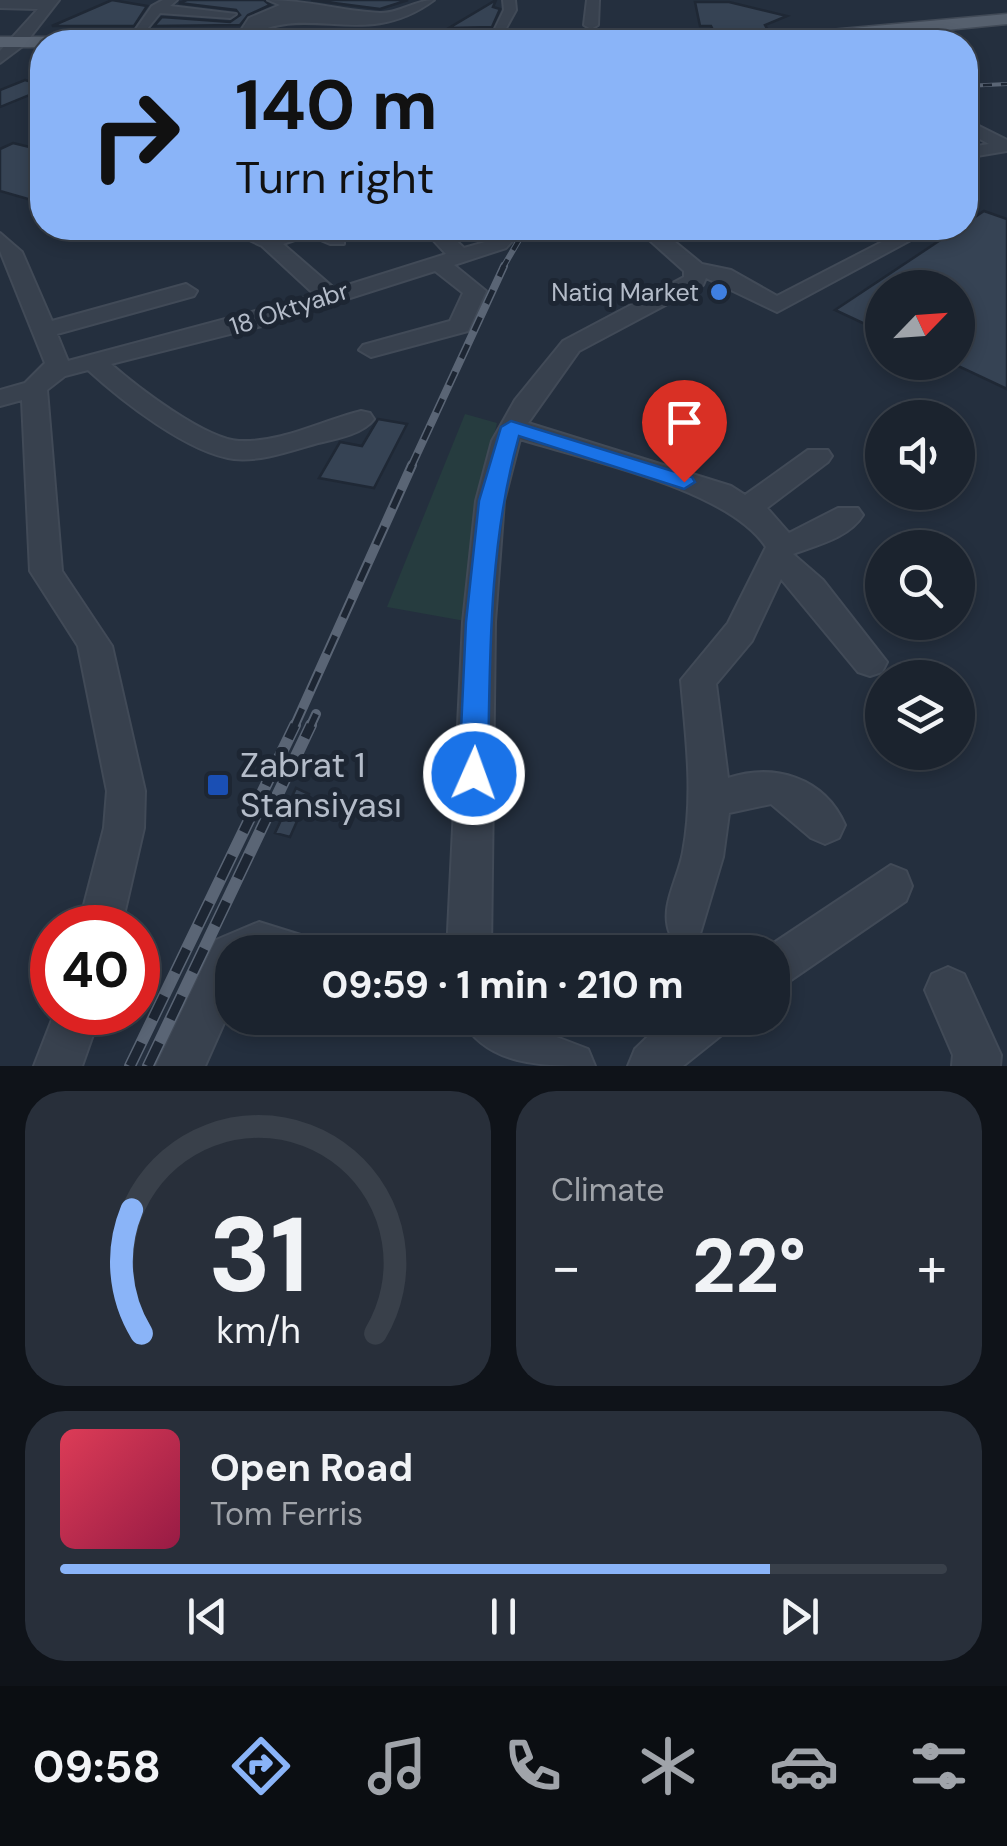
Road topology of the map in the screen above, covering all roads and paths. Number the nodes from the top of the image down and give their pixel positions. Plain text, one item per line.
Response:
1 (274, 0) edge
2 (368, 0) edge
3 (428, 0) edge
4 (509, 0) edge
5 (593, 0) edge
6 (299, 2) edge
7 (49, 3) edge
8 (0, 4) edge
9 (158, 4) edge
10 (346, 12) junction
11 (230, 14) dead end
12 (1007, 17) edge
13 (591, 26) dead end
14 (138, 30) edge
15 (247, 30) edge
16 (498, 30) edge
17 (842, 30) edge
18 (920, 30) edge
19 (10, 39) edge
20 (0, 60) edge
21 (978, 131) edge
22 (1007, 146) edge
23 (978, 151) edge
24 (0, 238) edge
25 (263, 240) edge
26 (274, 240) edge
27 (439, 240) edge
28 (505, 240) edge
29 (660, 240) edge
30 (900, 240) edge
31 (268, 242) junction
32 (449, 259) junction
33 (695, 269) junction
34 (186, 291) dead end
35 (330, 296) junction
36 (43, 331) junction
37 (371, 350) dead end
38 (96, 364) junction
39 (45, 379) junction
40 (0, 398) edge
41 (360, 419) dead end
42 (511, 427) junction
43 (818, 456) dead end
44 (747, 508) junction
45 (848, 516) dead end
46 (780, 552) junction
47 (868, 660) edge
48 (711, 801) junction
49 (825, 825) dead end
50 (892, 886) dead end
51 (106, 905) edge
52 (685, 919) dead end
53 (470, 935) edge
54 (790, 958) edge
55 (948, 990) dead end
56 (215, 993) edge
57 (69, 1035) edge
58 (682, 1035) edge
59 (506, 1043) edge
60 (58, 1066) edge
61 (180, 1066) edge
62 (571, 1066) edge
63 (652, 1066) edge
64 (976, 1066) edge

1 - 6 street
2 - 10 street
3 - 10 street
4 - 16 street
5 - 13 street
6 - 10 street
6 - 15 street
7 - 8 street
7 - 19 street
9 - 11 street
9 - 14 street
12 - 17 main road
12 - 18 main road
19 - 20 street
21 - 22 street
22 - 23 street
24 - 36 street
25 - 31 street
26 - 31 street
27 - 32 street
28 - 32 street, 18 Oktyabr
29 - 33 street
30 - 33 street
31 - 35 street
32 - 35 street, 18 Oktyabr
32 - 37 street
33 - 42 street
34 - 36 street
35 - 38 street, 18 Oktyabr
36 - 39 street
38 - 39 street, 18 Oktyabr
38 - 41 street
39 - 40 street, 18 Oktyabr
39 - 51 street
42 - 44 street
42 - 53 street
43 - 44 street
44 - 46 street
45 - 46 street
46 - 47 street
46 - 48 street
48 - 49 street
48 - 52 street
50 - 54 street
55 - 64 street
56 - 61 street
57 - 60 street
58 - 63 street
59 - 62 street

